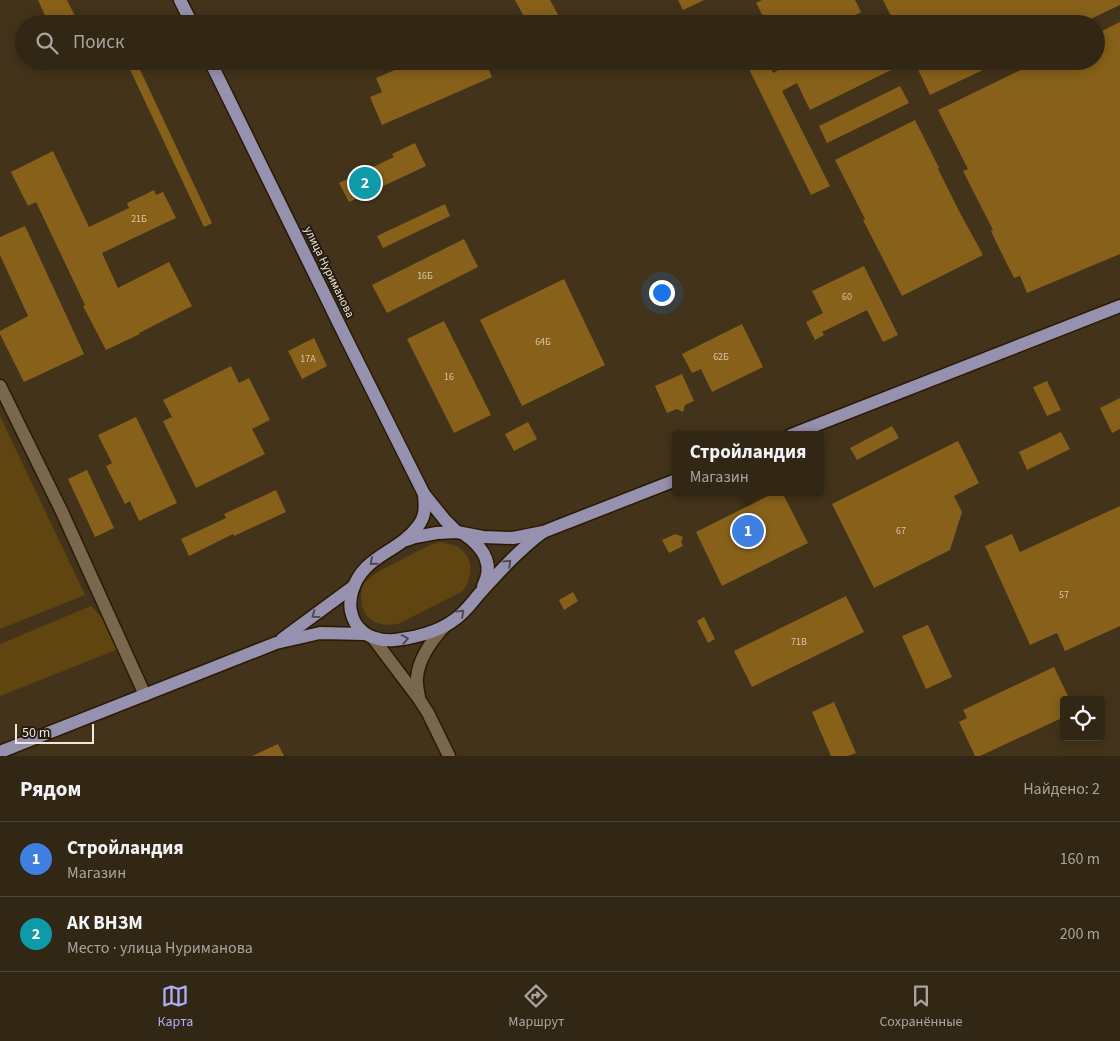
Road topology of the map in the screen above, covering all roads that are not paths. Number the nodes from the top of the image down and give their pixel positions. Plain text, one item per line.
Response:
1 (180, 0) edge
2 (188, 15) edge
3 (214, 70) edge
4 (1120, 306) edge
5 (0, 386) edge
6 (801, 431) edge
7 (672, 482) edge
8 (424, 494) junction
9 (543, 532) junction
10 (460, 533) junction
11 (398, 544) junction
12 (354, 586) junction
13 (476, 598) junction
14 (445, 626) junction
15 (369, 636) junction
16 (276, 643) junction
17 (145, 695) junction
18 (419, 699) junction
19 (0, 752) edge
20 (449, 756) edge

1 - 2 main road
3 - 8 main road, улица Нуриманова
4 - 6 main road
5 - 17 street
7 - 9 main road
8 - 10 main road, улица Нуриманова
8 - 11 main road
9 - 10 main road
13 -> 9 main road
10 - 11 main road
10 - 13 main road
11 -> 12 main road
12 - 15 main road
12 -> 16 main road
14 -> 13 main road
15 -> 14 main road
14 - 18 street
15 - 16 main road
15 - 18 street
16 - 17 main road
17 - 19 main road
18 - 20 street

